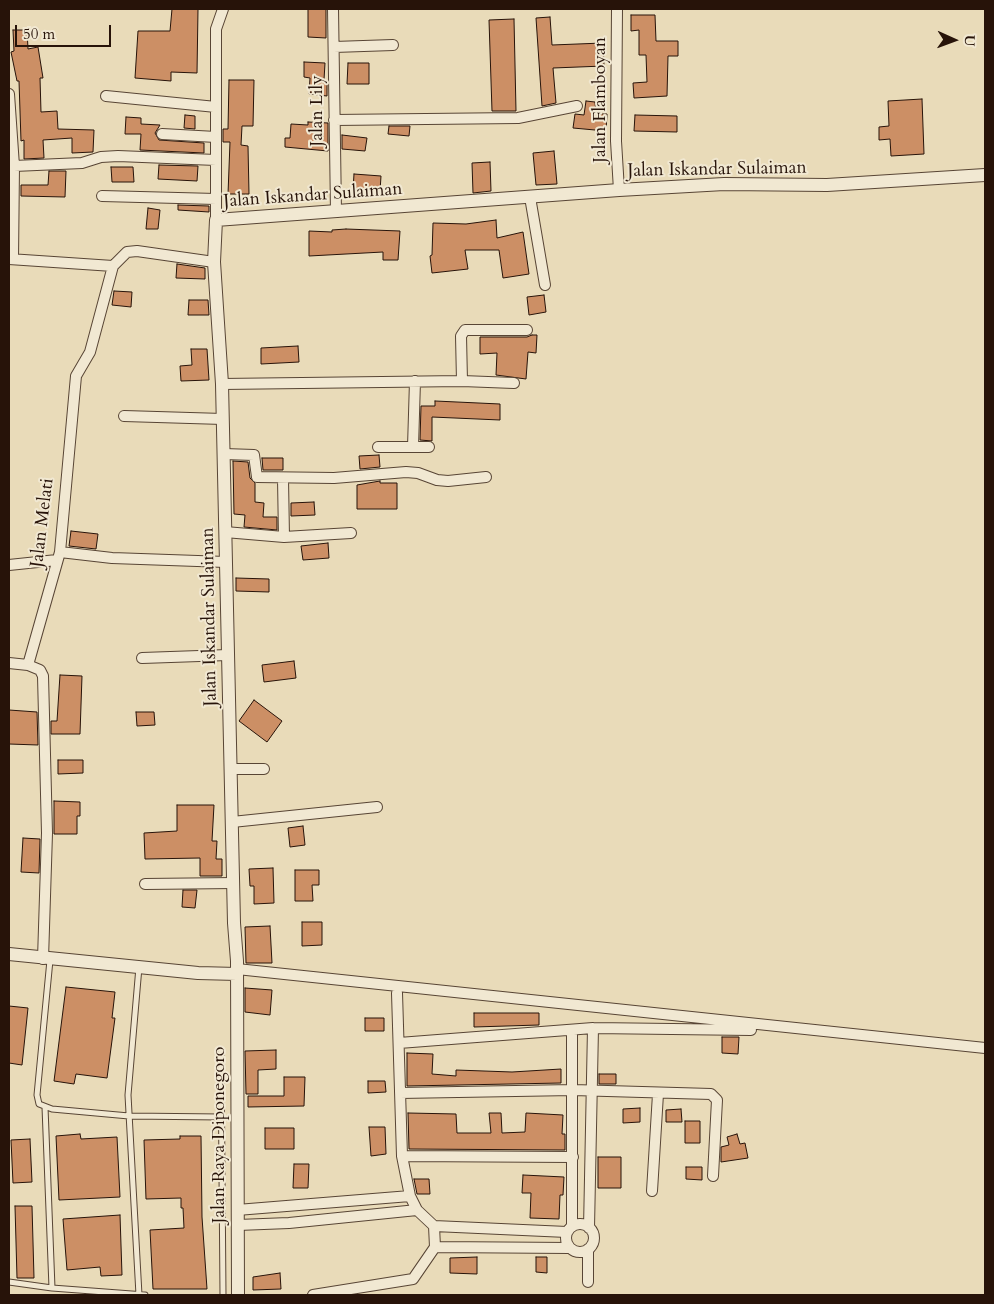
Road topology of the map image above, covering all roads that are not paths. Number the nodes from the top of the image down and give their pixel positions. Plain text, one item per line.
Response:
1 (223, 9) edge
2 (333, 9) edge
3 (616, 9) edge
4 (393, 46) dead end
5 (334, 47) junction
6 (9, 94) edge
7 (106, 96) dead end
8 (216, 106) junction
9 (577, 106) dead end
10 (334, 120) junction
11 (162, 134) dead end
12 (216, 137) junction
13 (216, 160) junction
14 (14, 166) junction
15 (985, 175) edge
16 (619, 190) junction
17 (102, 196) dead end
18 (530, 197) junction
19 (216, 199) junction
20 (336, 212) junction
21 (216, 220) junction
22 (11, 259) edge
23 (214, 262) junction
24 (113, 266) junction
25 (545, 285) dead end
26 (527, 330) dead end
27 (462, 380) junction
28 (415, 381) junction
29 (514, 383) dead end
30 (222, 384) junction
31 (124, 416) dead end
32 (224, 419) junction
33 (413, 446) junction
34 (378, 447) dead end
35 (429, 447) dead end
36 (224, 454) junction
37 (486, 477) dead end
38 (283, 479) junction
39 (225, 532) junction
40 (351, 533) dead end
41 (284, 538) junction
42 (59, 556) junction
43 (226, 562) junction
44 (9, 565) edge
45 (228, 655) junction
46 (142, 658) dead end
47 (9, 663) edge
48 (28, 665) junction
49 (231, 769) junction
50 (264, 769) dead end
51 (377, 806) dead end
52 (232, 822) junction
53 (145, 884) dead end
54 (234, 884) junction
55 (9, 954) edge
56 (46, 959) junction
57 (139, 966) junction
58 (237, 971) junction
59 (397, 993) dead end
60 (593, 1028) junction
61 (572, 1030) junction
62 (751, 1030) dead end
63 (399, 1043) junction
64 (985, 1048) edge
65 (221, 1052) dead end
66 (573, 1090) junction
67 (591, 1090) junction
68 (400, 1094) junction
69 (658, 1094) junction
70 (45, 1107) junction
71 (129, 1116) junction
72 (221, 1118) junction
73 (402, 1156) junction
74 (572, 1158) junction
75 (713, 1176) dead end
76 (652, 1190) dead end
77 (410, 1196) junction
78 (388, 1197) junction
79 (238, 1210) junction
80 (417, 1210) junction
81 (390, 1212) junction
82 (238, 1225) junction
83 (434, 1226) junction
84 (589, 1228) junction
85 (569, 1229) junction
86 (435, 1247) junction
87 (570, 1248) junction
88 (588, 1249) junction
89 (9, 1282) edge
90 (588, 1282) dead end
91 (52, 1288) junction
92 (368, 1291) edge
93 (139, 1295) edge
94 (145, 1295) edge
95 (223, 1295) edge
96 (238, 1295) edge
97 (313, 1295) edge

1 - 8 street
2 - 5 street, Jalan Lily
3 - 16 street, Jalan Flamboyan
4 - 5 street
5 - 10 street, Jalan Lily
6 - 14 street
7 - 8 street
8 - 12 street
9 - 10 street
10 - 20 street, Jalan Lily
11 - 12 street
12 - 13 street
13 - 14 street
13 - 19 street
14 - 22 street
15 - 16 street, Jalan Iskandar Sulaiman
16 - 18 street, Jalan Iskandar Sulaiman
17 - 19 street
18 - 20 street, Jalan Iskandar Sulaiman
18 - 25 street
19 - 21 street
20 - 21 street, Jalan Iskandar Sulaiman
21 - 23 street, Jalan Iskandar Sulaiman
22 - 24 street
23 - 24 street
23 - 30 street, Jalan Iskandar Sulaiman
24 - 42 street, Jalan Melati
26 - 27 street
27 - 28 street
27 - 29 street
28 - 30 street
28 - 33 street
30 - 32 street, Jalan Iskandar Sulaiman
31 - 32 street
32 - 36 street, Jalan Iskandar Sulaiman
33 - 34 street
33 - 35 street
36 - 38 street
36 - 39 street, Jalan Iskandar Sulaiman
37 - 38 street
38 - 41 street
39 - 41 street
39 - 43 street, Jalan Iskandar Sulaiman
40 - 41 street
42 - 43 street
42 - 44 street
42 - 48 street, Jalan Melati
43 - 45 street, Jalan Iskandar Sulaiman
45 - 46 street
45 - 49 street, Jalan Iskandar Sulaiman
47 - 48 street
48 - 56 street
49 - 50 street
49 - 52 street, Jalan Iskandar Sulaiman
51 - 52 street
52 - 54 street, Jalan Iskandar Sulaiman
53 - 54 street
54 - 58 street, Jalan Iskandar Sulaiman
55 - 56 street
56 - 57 street
56 - 70 lane
57 - 58 street
57 - 71 lane
58 - 64 street
58 - 79 street, Jalan Raya Diponegoro
59 - 63 street
60 - 61 street
60 - 62 street
60 - 67 street
61 - 63 street
61 - 66 street
63 - 68 street
65 - 72 lane
66 - 67 street
66 - 68 street
66 - 74 street
67 - 69 street
67 - 84 street
68 - 73 street
69 - 75 street
69 - 76 street
70 - 71 lane
70 - 91 lane
71 - 72 lane
71 - 93 lane
72 - 95 lane
73 - 74 street
73 - 77 street
74 - 85 street
77 - 78 street
77 - 80 street
78 - 79 street
78 - 81 street
79 - 82 street, Jalan Raya Diponegoro
80 - 81 street
80 - 83 street
81 - 82 street
82 - 96 street, Jalan Raya Diponegoro
83 - 85 street
83 - 86 street
84 - 85 street
84 - 88 street
85 - 87 street
86 - 87 street
86 - 92 street
87 - 88 street
88 - 90 street
89 - 91 lane
91 - 93 lane
92 - 97 street
93 - 94 lane

